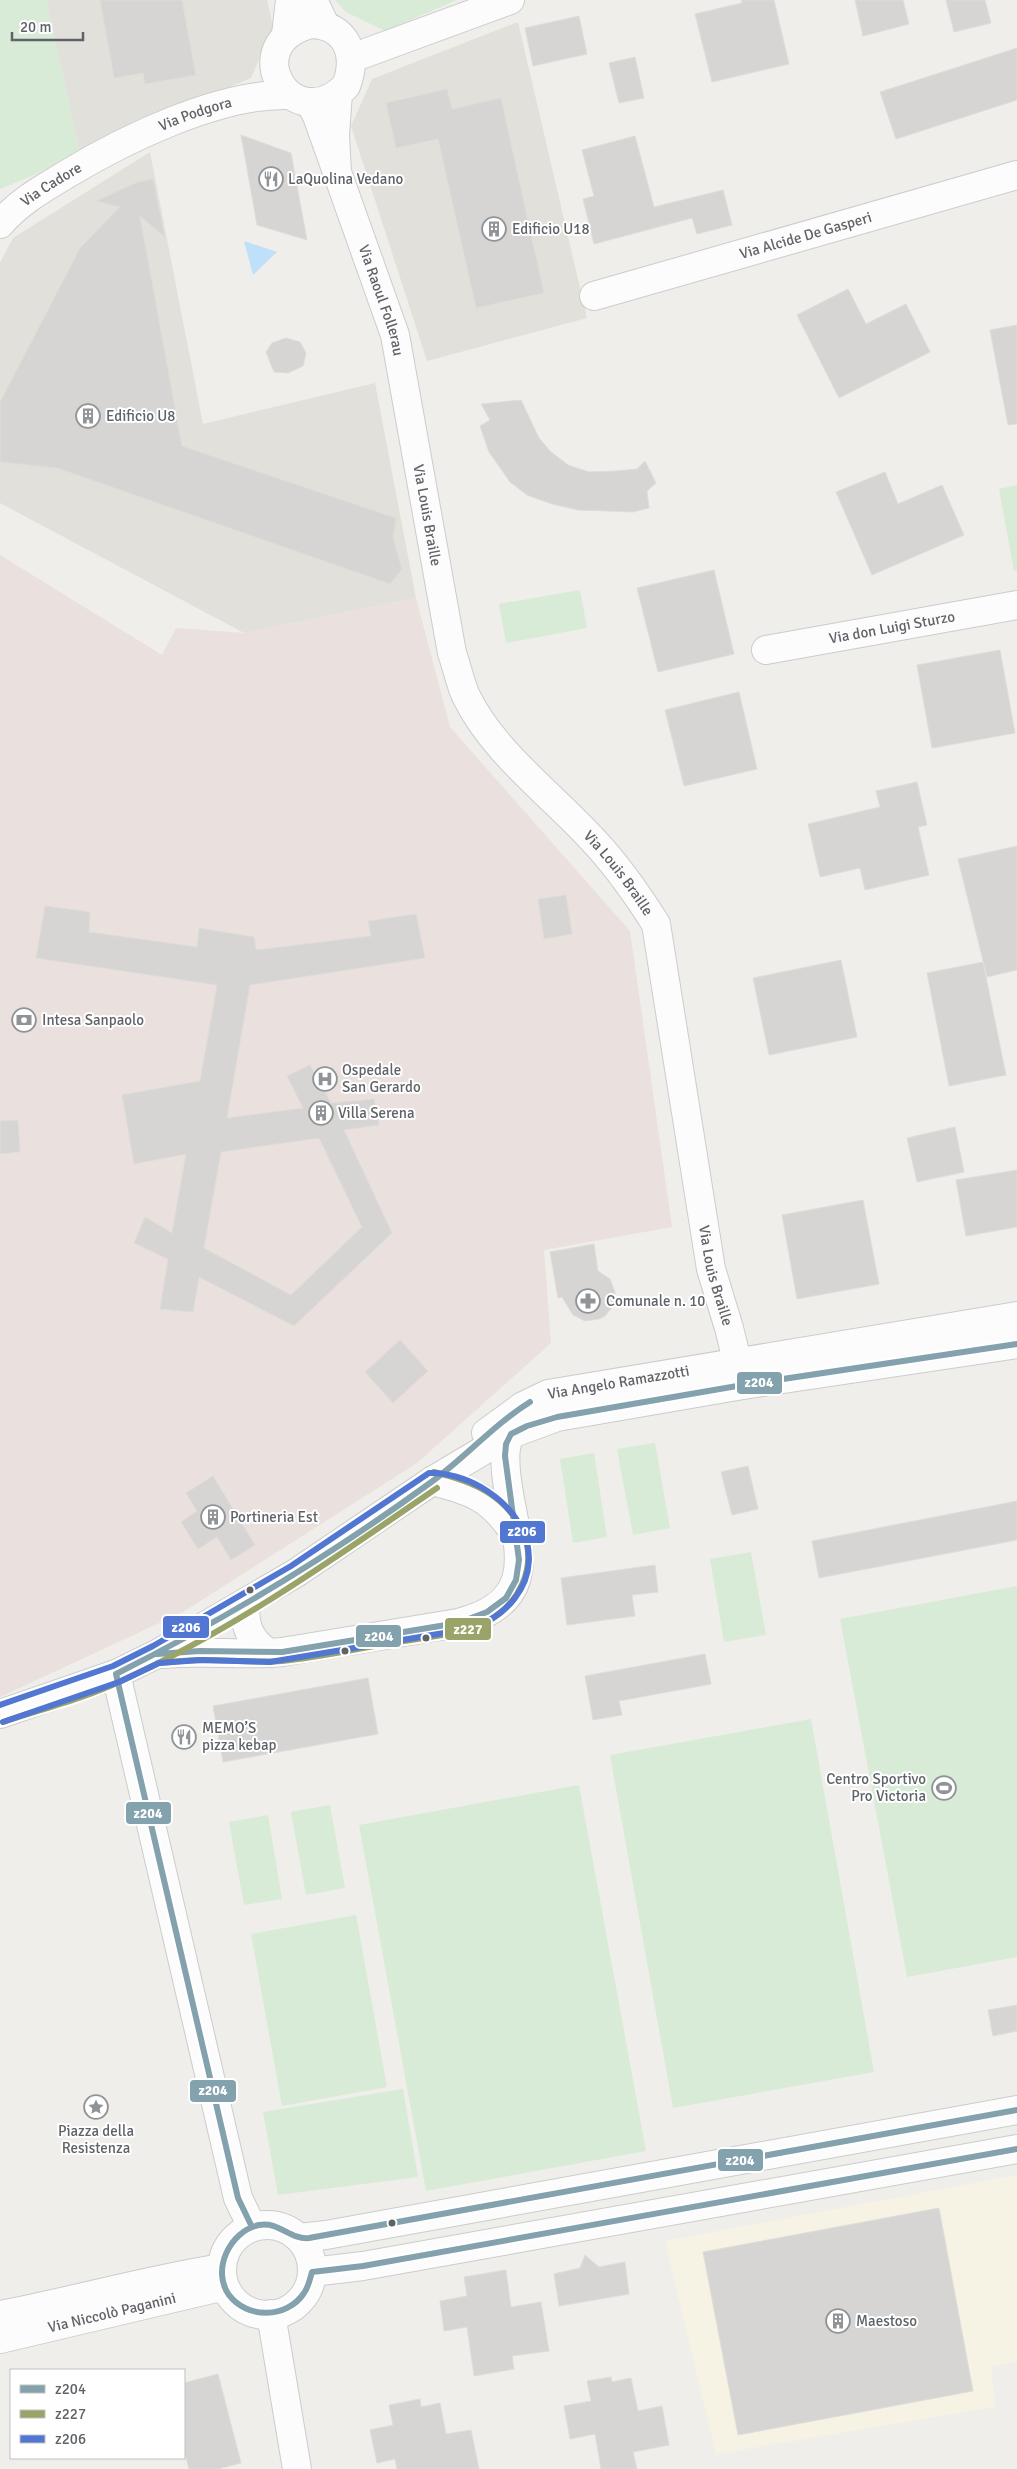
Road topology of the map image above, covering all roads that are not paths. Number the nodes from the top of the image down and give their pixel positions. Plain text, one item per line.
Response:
1 (290, 0) edge
2 (313, 0) edge
3 (510, 0) edge
4 (325, 25) junction
5 (286, 35) junction
6 (352, 58) junction
7 (338, 93) junction
8 (299, 99) junction
9 (107, 150) joint
10 (337, 172) junction
11 (1017, 175) edge
12 (0, 224) edge
13 (594, 296) dead end
14 (414, 434) joint
15 (1017, 605) edge
16 (766, 650) dead end
17 (1017, 1316) edge
18 (1017, 1344) edge
19 (740, 1373) junction
20 (511, 1434) junction
21 (432, 1481) junction
22 (519, 1541) junction
23 (246, 1603) junction
24 (269, 1653) junction
25 (158, 1654) junction
26 (116, 1674) junction
27 (0, 1714) edge
28 (1017, 2110) edge
29 (1017, 2149) edge
30 (252, 2227) junction
31 (299, 2238) junction
32 (312, 2272) junction
33 (223, 2279) junction
34 (271, 2314) junction
35 (0, 2315) edge
36 (0, 2339) edge
37 (297, 2469) edge

1 - 5 street
2 - 4 street
3 - 6 street
4 - 5 street
4 - 6 street
5 - 8 street
6 - 7 street
7 - 8 street
7 - 10 street, Via Raoul Follerau
8 - 9 street, Via Podgora
8 - 10 street, Via Raoul Follerau
9 - 12 street, Via Cadore
10 - 14 street, Via Raoul Follerau
11 - 13 street, Via Alcide De Gasperi
14 - 19 street, Via Louis Braille
15 - 16 street, Via don Luigi Sturzo
17 - 19 street, Via Angelo Ramazzotti
18 - 19 street, Via Angelo Ramazzotti
19 - 20 street, Via Angelo Ramazzotti
19 - 21 street, Via Angelo Ramazzotti
20 - 21 street, Via Angelo Ramazzotti
20 - 22 street
21 - 22 street
21 - 23 street
22 - 24 street
23 - 24 street
23 - 25 street
24 - 25 street
25 - 26 street
26 - 27 street
26 - 30 street
28 - 31 street
29 - 32 street
30 - 31 street
30 - 33 street
31 - 32 street
32 - 34 street
33 - 34 street
33 - 35 street, Via Niccolò Paganini
33 - 36 street, Via Niccolò Paganini
34 - 37 street

